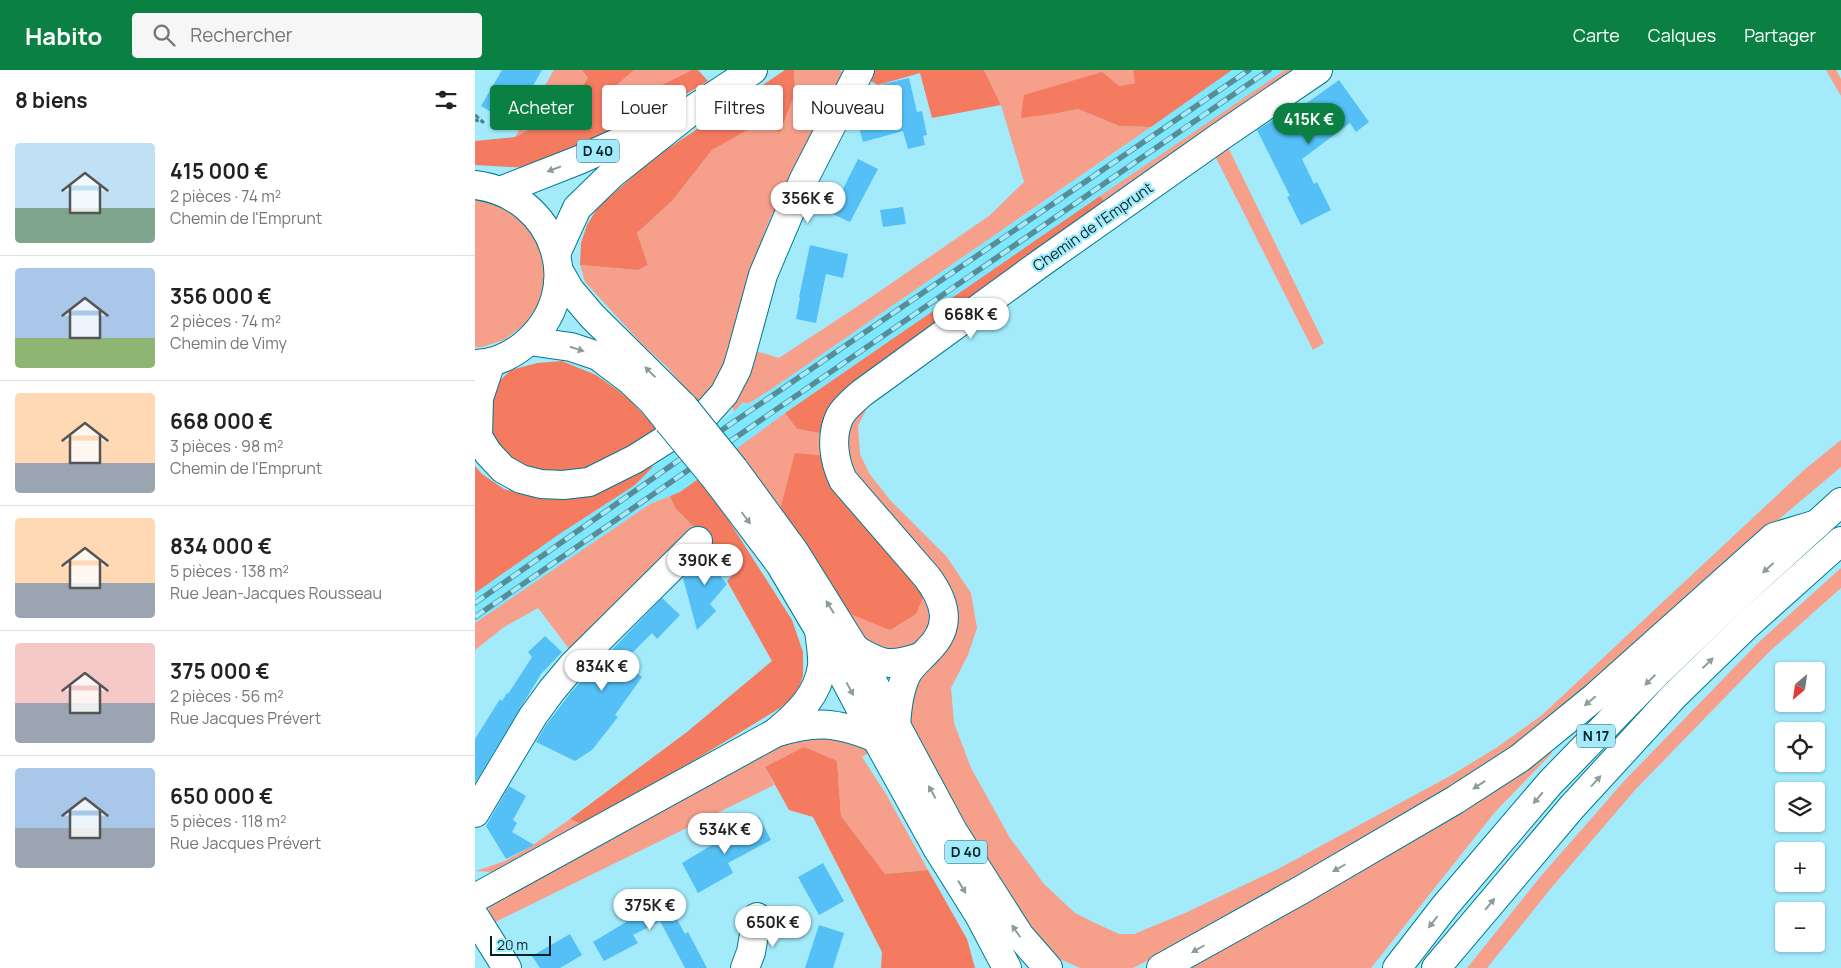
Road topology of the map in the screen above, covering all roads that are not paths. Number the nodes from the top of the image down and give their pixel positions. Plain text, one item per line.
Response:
1 (753, 70) edge
2 (860, 70) edge
3 (1318, 70) edge
4 (695, 108) junction
5 (487, 188) edge
6 (557, 262) junction
7 (529, 341) junction
8 (483, 363) edge
9 (676, 414) junction
10 (477, 435) edge
11 (725, 474) junction
12 (1841, 502) edge
13 (1817, 524) junction
14 (698, 540) dead end
15 (1841, 541) edge
16 (819, 630) junction
17 (855, 649) junction
18 (920, 657) junction
19 (775, 733) junction
20 (886, 733) junction
21 (475, 813) edge
22 (475, 898) edge
23 (475, 917) edge
24 (757, 918) dead end
25 (507, 968) edge
26 (745, 968) edge
27 (1007, 968) edge
28 (1047, 968) edge
29 (1161, 968) edge
30 (1397, 968) edge
31 (1437, 968) edge

1 - 4 main road, D 40
2 - 10 main road
3 - 18 main road, Chemin de l'Emprunt
4 -> 5 main road, D 40
4 - 6 main road, D 40
5 - 6 main road
6 - 7 main road
9 -> 6 main road, D 40
7 - 8 main road
7 -> 9 main road, D 40
8 - 10 main road
9 - 11 main road, D 40, bridge
11 -> 16 main road, D 40
17 -> 11 main road, D 40
12 - 13 main road, N 17
13 -> 29 main road
13 -> 30 main road, N 17
14 - 21 main road
31 -> 15 main road, N 17
16 - 19 main road
16 -> 20 main road, D 40
17 - 18 main road
17 - 20 main road, D 40
18 - 20 main road, Chemin de l'Emprunt
19 - 20 main road
19 - 22 main road
20 -> 27 main road, D 40
28 -> 20 main road, D 40
23 - 25 main road
24 - 26 main road

